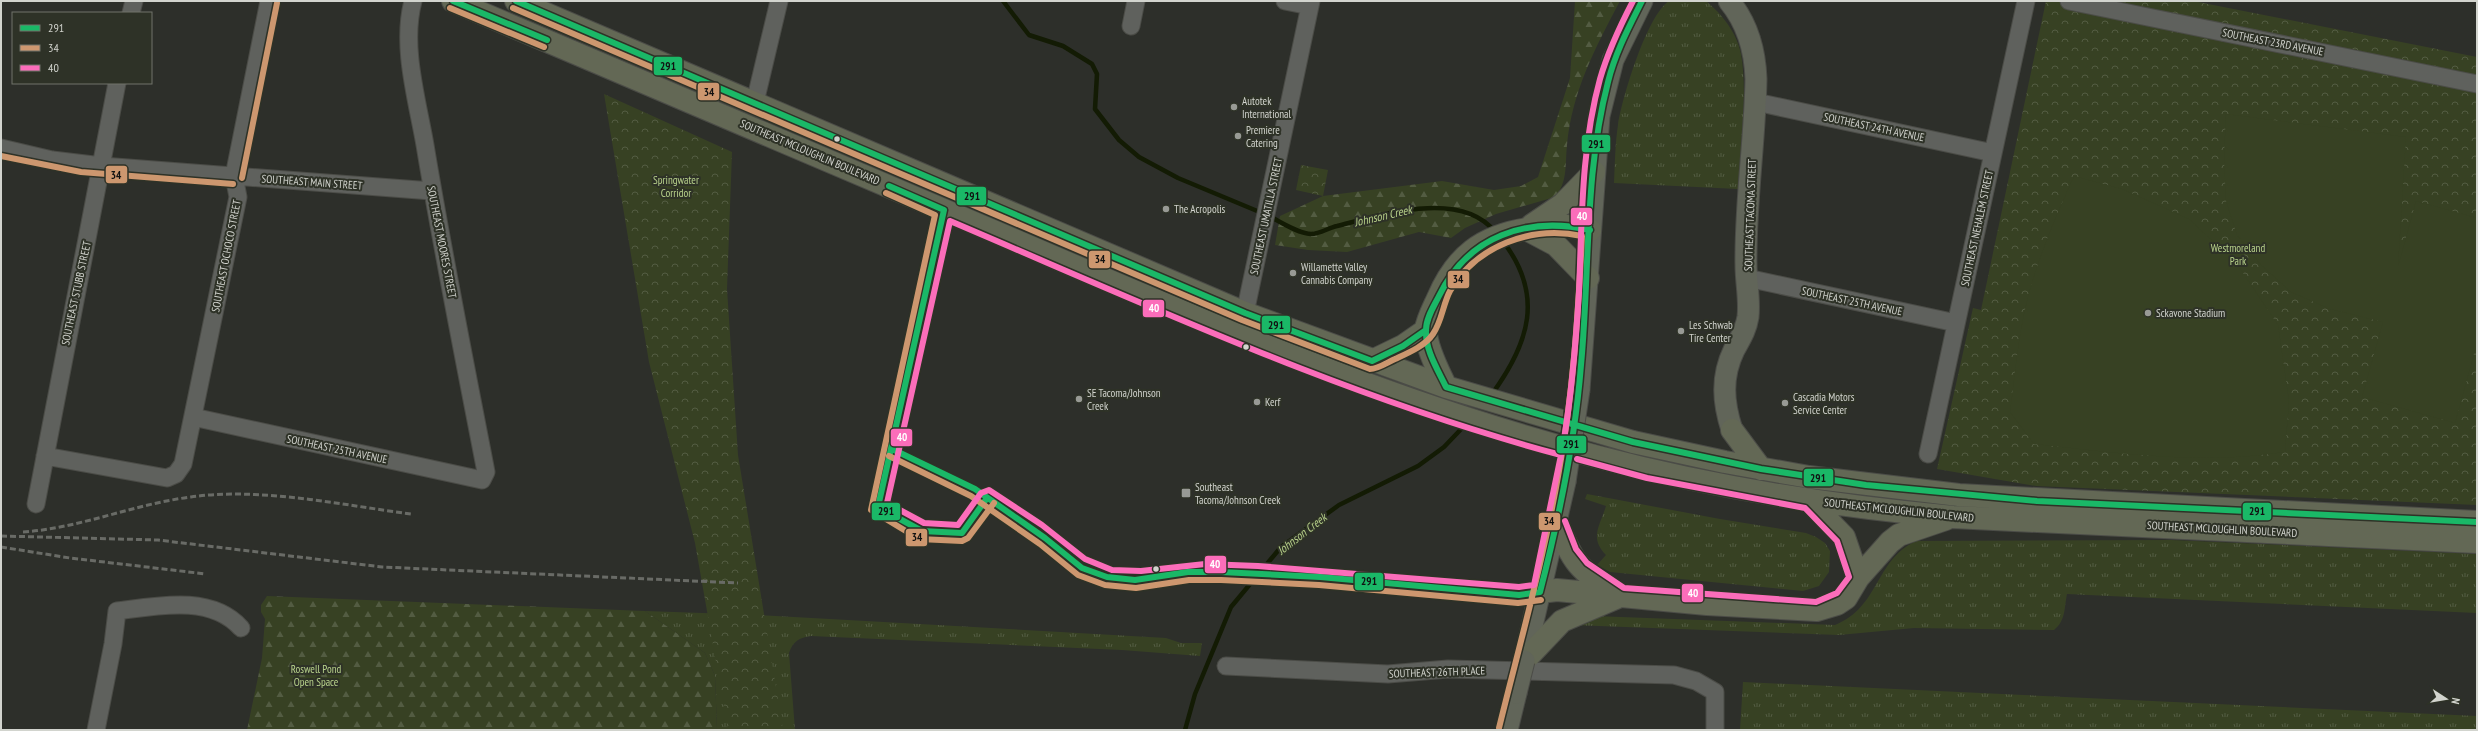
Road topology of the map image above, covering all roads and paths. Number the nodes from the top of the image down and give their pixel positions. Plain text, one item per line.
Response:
1 (134, 1) edge
2 (269, 1) edge
3 (413, 1) edge
4 (453, 1) edge
5 (516, 1) edge
6 (779, 1) edge
7 (1136, 1) edge
8 (1285, 1) edge
9 (1642, 1) edge
10 (1729, 1) edge
11 (2026, 1) edge
12 (2069, 1) edge
13 (1311, 4) edge
14 (131, 12) edge
15 (1131, 26) dead end
16 (117, 84) edge
17 (2477, 84) edge
18 (755, 102) junction
19 (1756, 102) junction
20 (1, 148) edge
21 (1993, 153) junction
22 (102, 166) junction
23 (1594, 172) junction
24 (234, 176) junction
25 (432, 191) junction
26 (1526, 229) junction
27 (1590, 230) junction
28 (1588, 278) junction
29 (1747, 278) junction
30 (1246, 313) junction
31 (1956, 324) junction
32 (1426, 330) junction
33 (1372, 361) junction
34 (1446, 387) junction
35 (193, 417) junction
36 (1732, 430) joint
37 (1928, 454) dead end
38 (45, 456) junction
39 (1761, 469) junction
40 (482, 480) joint
41 (1809, 501) junction
42 (36, 504) dead end
43 (1953, 517) junction
44 (1557, 522) junction
45 (2477, 522) edge
46 (2477, 542) edge
47 (1858, 578) junction
48 (1540, 592) junction
49 (1621, 596) junction
50 (241, 628) dead end
51 (1524, 661) junction
52 (1226, 666) dead end
53 (96, 730) edge
54 (1507, 730) edge
55 (1715, 730) edge

1 - 14 street
2 - 24 street, SOUTHEAST OCHOCO STREET
3 - 25 street, SOUTHEAST MOORES STREET
4 - 41 highway, SOUTHEAST MCLOUGHLIN BOULEVARD
5 - 18 highway, SOUTHEAST MCLOUGHLIN BOULEVARD
6 - 18 street
7 - 15 street
8 - 13 street
9 - 23 main road
10 - 19 main road, SOUTHEAST TACOMA STREET
11 - 21 street, SOUTHEAST NEHALEM STREET
12 - 17 street, SOUTHEAST 23RD AVENUE
13 - 30 street, SOUTHEAST UMATILLA STREET
16 - 22 street, SOUTHEAST STUBB STREET
18 - 30 highway, SOUTHEAST MCLOUGHLIN BOULEVARD
19 - 21 street, SOUTHEAST 24TH AVENUE
19 - 29 main road, SOUTHEAST TACOMA STREET
20 - 22 street, SOUTHEAST MAIN STREET
21 - 31 street, SOUTHEAST NEHALEM STREET
22 - 24 street, SOUTHEAST MAIN STREET
22 - 38 street, SOUTHEAST STUBB STREET
23 - 26 highway
23 - 27 main road
24 - 25 street, SOUTHEAST MAIN STREET
24 - 35 street, SOUTHEAST OCHOCO STREET
25 - 40 street, SOUTHEAST MOORES STREET
26 - 27 highway
26 - 28 highway
26 - 32 highway
27 - 28 main road
28 - 44 main road, bridge
29 - 31 street, SOUTHEAST 25TH AVENUE
29 - 36 main road, SOUTHEAST TACOMA STREET
30 - 33 highway, SOUTHEAST MCLOUGHLIN BOULEVARD
31 - 37 street, SOUTHEAST NEHALEM STREET
32 - 33 highway
32 - 34 highway
33 - 34 highway, SOUTHEAST MCLOUGHLIN BOULEVARD
34 - 39 highway, SOUTHEAST MCLOUGHLIN BOULEVARD
35 - 38 street, SOUTHEAST OCHOCO STREET
35 - 40 street, SOUTHEAST 25TH AVENUE
36 - 39 highway
38 - 42 street, SOUTHEAST STUBB STREET
39 - 45 highway, SOUTHEAST MCLOUGHLIN BOULEVARD
41 - 43 highway, SOUTHEAST MCLOUGHLIN BOULEVARD
41 - 47 highway
43 - 46 highway, SOUTHEAST MCLOUGHLIN BOULEVARD
43 - 47 highway
44 - 48 main road
44 - 49 highway
47 - 49 highway
48 - 49 highway
48 - 51 main road
49 - 51 highway
50 - 53 street
51 - 54 main road, bridge
52 - 55 street, SOUTHEAST 26TH PLACE

